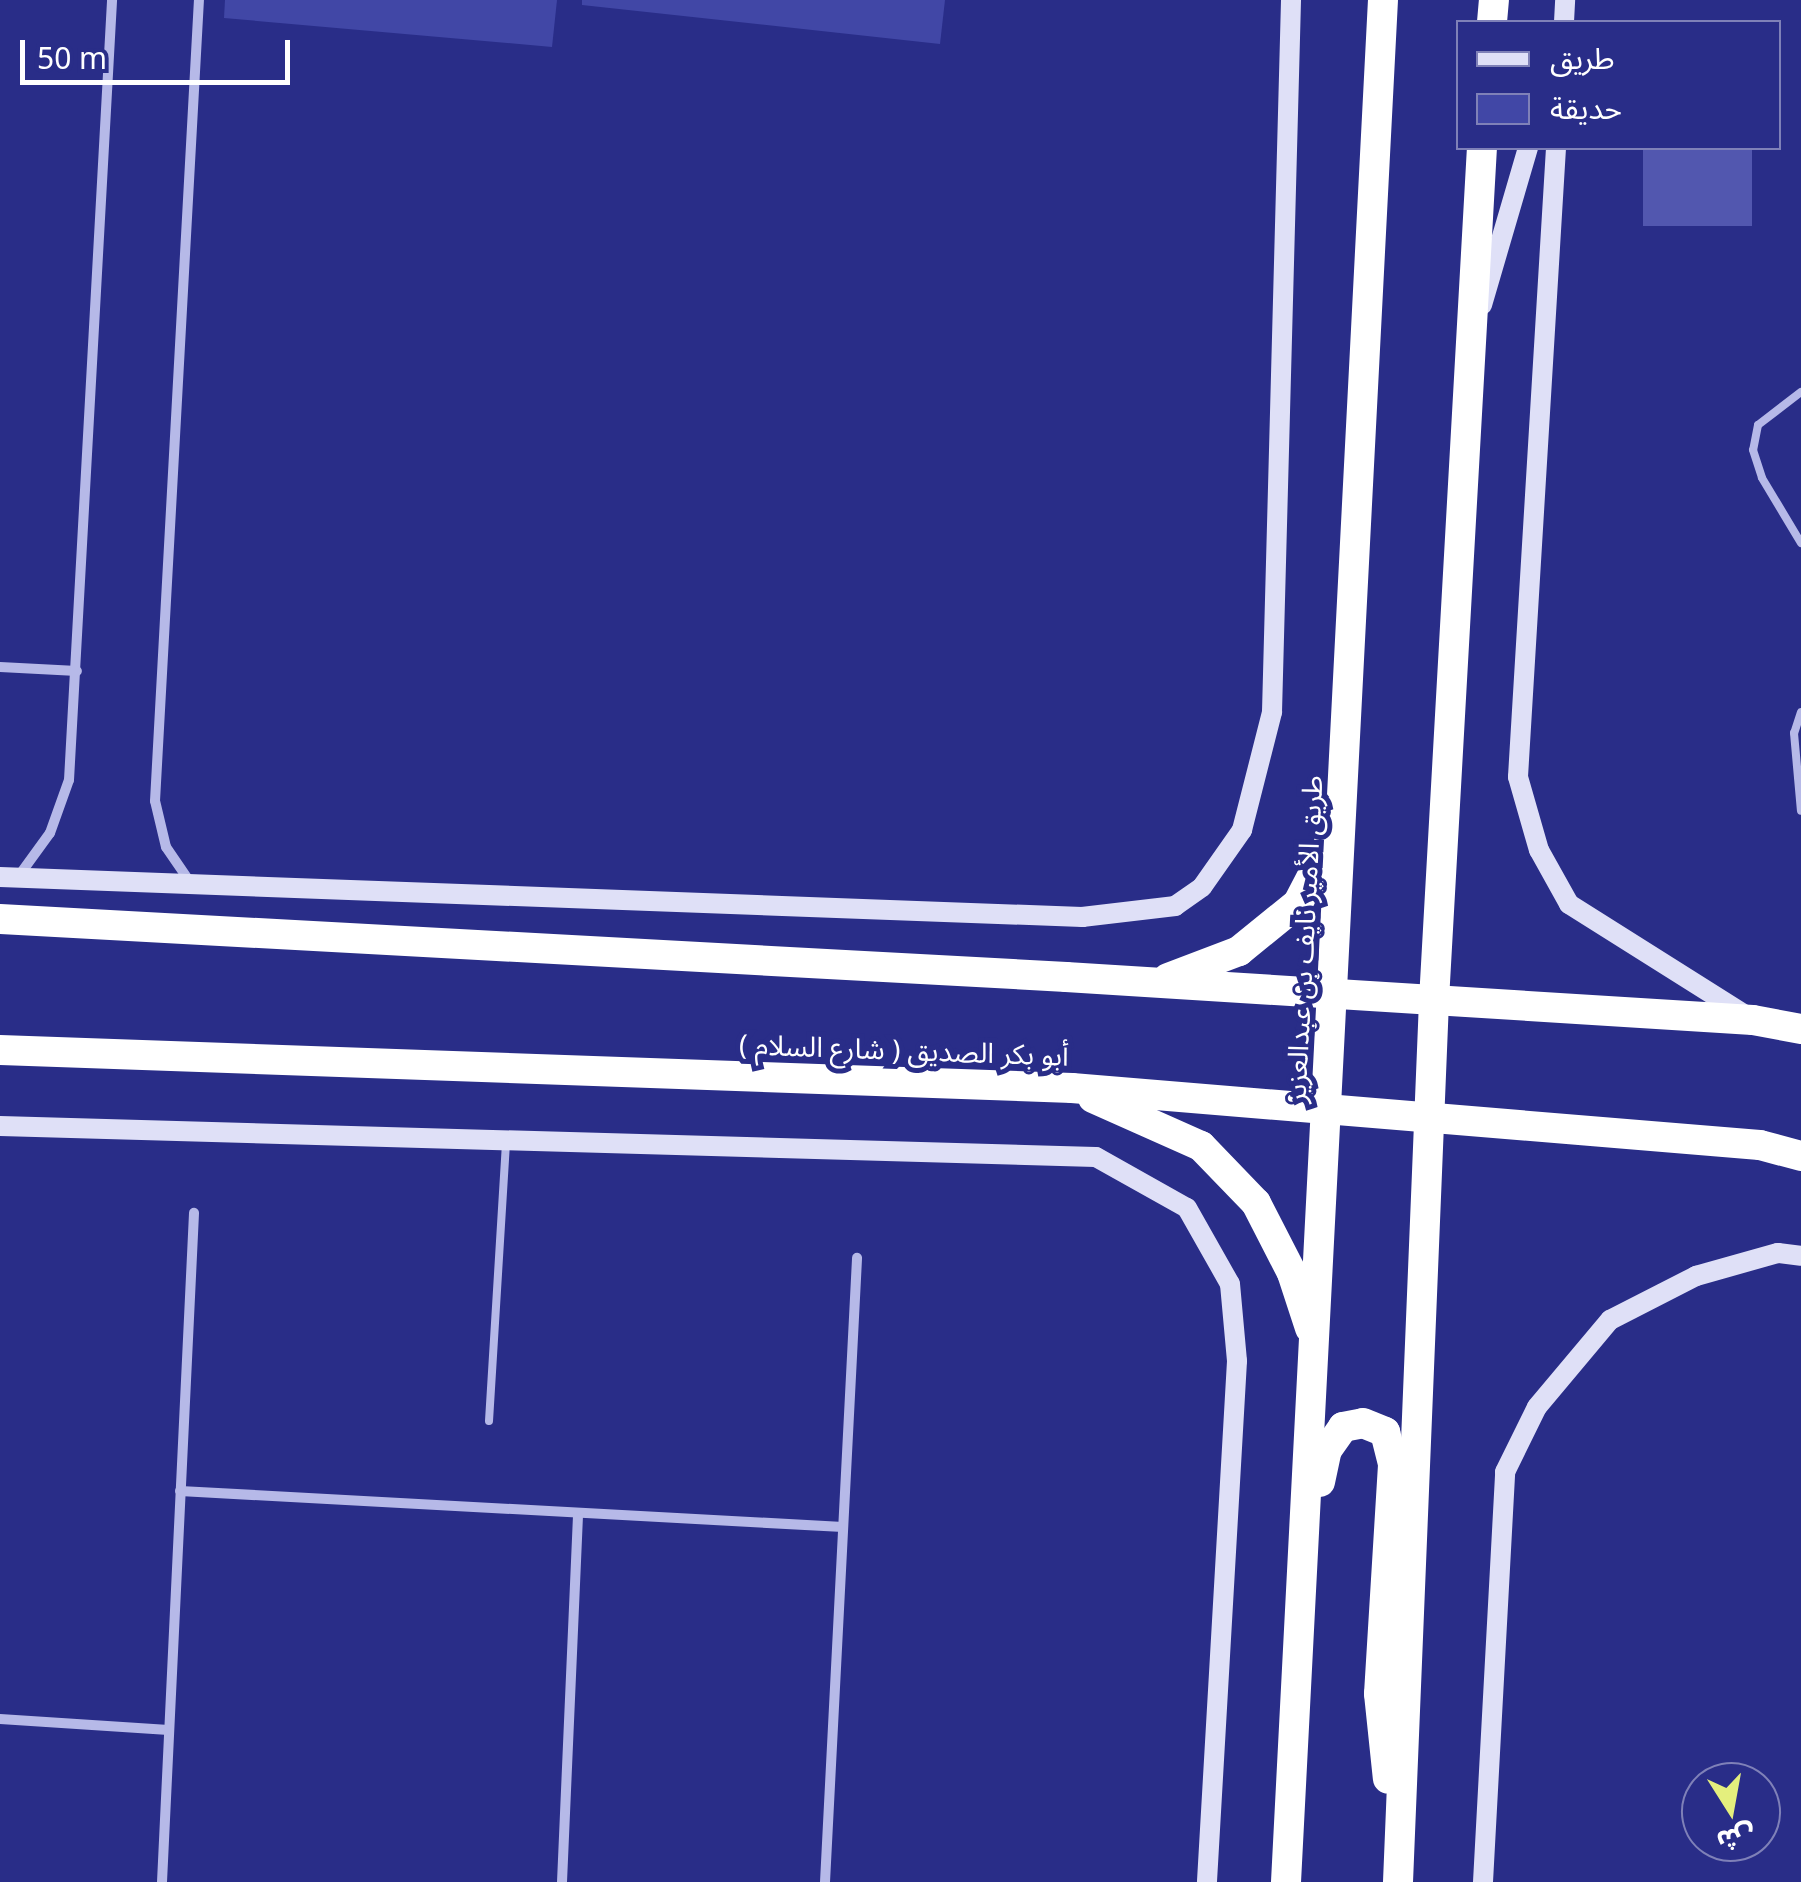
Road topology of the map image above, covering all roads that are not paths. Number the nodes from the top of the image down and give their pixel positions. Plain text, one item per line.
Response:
1 (112, 0) edge
2 (200, 0) edge
3 (1291, 0) edge
4 (1382, 0) edge
5 (1482, 150) edge
6 (1527, 150) edge
7 (1556, 150) edge
8 (1466, 360) junction
9 (1801, 392) edge
10 (1801, 518) edge
11 (1790, 524) junction
12 (1801, 543) edge
13 (0, 667) edge
14 (78, 671) junction
15 (1801, 712) edge
16 (1801, 811) edge
17 (1342, 818) junction
18 (9, 877) edge
19 (193, 887) junction
20 (0, 919) edge
21 (1066, 977) junction
22 (1331, 994) junction
23 (1434, 1000) junction
24 (1754, 1020) junction
25 (1801, 1029) edge
26 (0, 1050) edge
27 (1072, 1088) junction
28 (1326, 1108) junction
29 (1432, 1117) junction
30 (0, 1126) edge
31 (506, 1141) junction
32 (1801, 1156) edge
33 (194, 1212) dead end
34 (1801, 1256) edge
35 (858, 1258) dead end
36 (1316, 1347) junction
37 (489, 1421) dead end
38 (180, 1491) junction
39 (578, 1513) junction
40 (844, 1527) junction
41 (1304, 1552) junction
42 (0, 1719) edge
43 (169, 1730) junction
44 (1398, 1869) edge
45 (162, 1882) edge
46 (562, 1882) edge
47 (825, 1882) edge
48 (1208, 1882) edge
49 (1286, 1882) edge
50 (1483, 1882) edge

1 - 14 street
2 - 19 street
3 - 19 main road
4 - 17 highway, طريق الأمير نايف بن عبدالعزيز
5 - 8 highway
6 - 8 main road
7 - 24 main road
8 - 23 highway
9 - 11 lane
10 - 11 lane
11 - 12 lane
13 - 14 street
14 - 18 street
15 - 16 lane
17 - 21 highway
17 - 22 highway, طريق الأمير نايف بن عبدالعزيز
18 - 19 main road
20 - 21 highway
21 - 22 highway
22 - 23 highway
22 - 28 highway, طريق الأمير نايف بن عبدالعزيز
23 - 24 highway
23 - 29 highway
24 - 25 highway
26 - 27 highway, ( شارع السلام ) أبو بكر الصديق
27 - 28 highway, ( شارع السلام ) أبو بكر الصديق
27 - 36 highway
28 - 29 highway, ( شارع السلام ) أبو بكر الصديق
28 - 36 highway, طريق الأمير نايف بن عبدالعزيز
29 - 32 highway, ( شارع السلام ) أبو بكر الصديق
29 - 44 highway
30 - 31 main road
31 - 37 lane
31 - 48 main road
33 - 38 street
34 - 50 main road
35 - 40 street
36 - 41 highway, طريق الأمير نايف بن عبدالعزيز
38 - 39 street
38 - 43 street
39 - 40 street
39 - 46 street
40 - 47 street
41 - 44 highway
41 - 49 highway, طريق الأمير نايف بن عبدالعزيز
42 - 43 street
43 - 45 street

